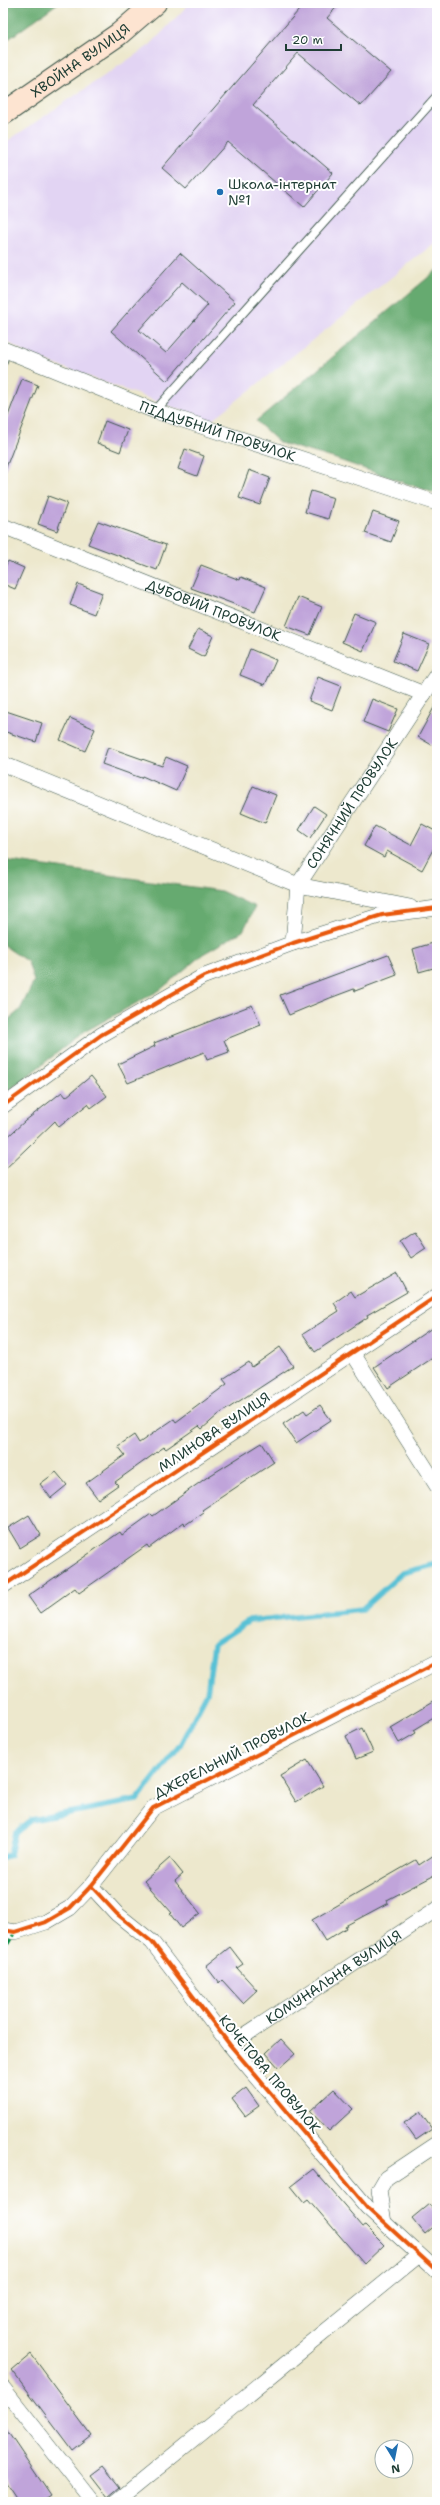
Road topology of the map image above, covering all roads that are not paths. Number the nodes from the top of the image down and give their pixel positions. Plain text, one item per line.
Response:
1 (155, 3) edge
2 (437, 96) edge
3 (3, 114) edge
4 (4, 353) edge
5 (154, 411) junction
6 (437, 502) edge
7 (3, 526) edge
8 (437, 674) edge
9 (424, 694) junction
10 (3, 764) edge
11 (298, 885) junction
12 (430, 909) edge
13 (293, 943) junction
14 (3, 1106) edge
15 (437, 1296) edge
16 (352, 1352) junction
17 (437, 1486) edge
18 (3, 1586) edge
19 (437, 1662) edge
20 (91, 1886) junction
21 (437, 1909) edge
22 (3, 1930) edge
23 (230, 2045) junction
24 (437, 2144) edge
25 (384, 2223) junction
26 (419, 2255) junction
27 (437, 2271) edge
28 (3, 2388) edge
29 (93, 2502) edge
30 (116, 2502) edge

1 - 3 street, ХВОЙНА ВУЛИЦЯ
2 - 5 lane
4 - 5 street, ПІДДУБНИЙ ПРОВУЛОК
5 - 6 street, ПІДДУБНИЙ ПРОВУЛОК
7 - 9 street, ДУБОВИЙ ПРОВУЛОК
8 - 9 street, СОНЯЧНИЙ ПРОВУЛОК
9 - 11 street, СОНЯЧНИЙ ПРОВУЛОК
10 - 11 street
11 - 12 street
11 - 13 street, СОНЯЧНИЙ ПРОВУЛОК
12 - 13 street
13 - 14 street
15 - 16 street, МЛИНОВА ВУЛИЦЯ
16 - 17 street
16 - 18 street, МЛИНОВА ВУЛИЦЯ
19 - 20 street, ДЖЕРЕЛЬНИЙ ПРОВУЛОК
20 - 22 street, ДЖЕРЕЛЬНИЙ ПРОВУЛОК
20 - 23 street, КОЧЕТОВА ПРОВУЛОК
21 - 23 street, КОМУНАЛЬНА ВУЛИЦЯ
23 - 25 street, КОЧЕТОВА ПРОВУЛОК
24 - 25 street
25 - 26 street, КОЧЕТОВА ПРОВУЛОК
26 - 27 street, КОЧЕТОВА ПРОВУЛОК
26 - 30 street
28 - 29 street

